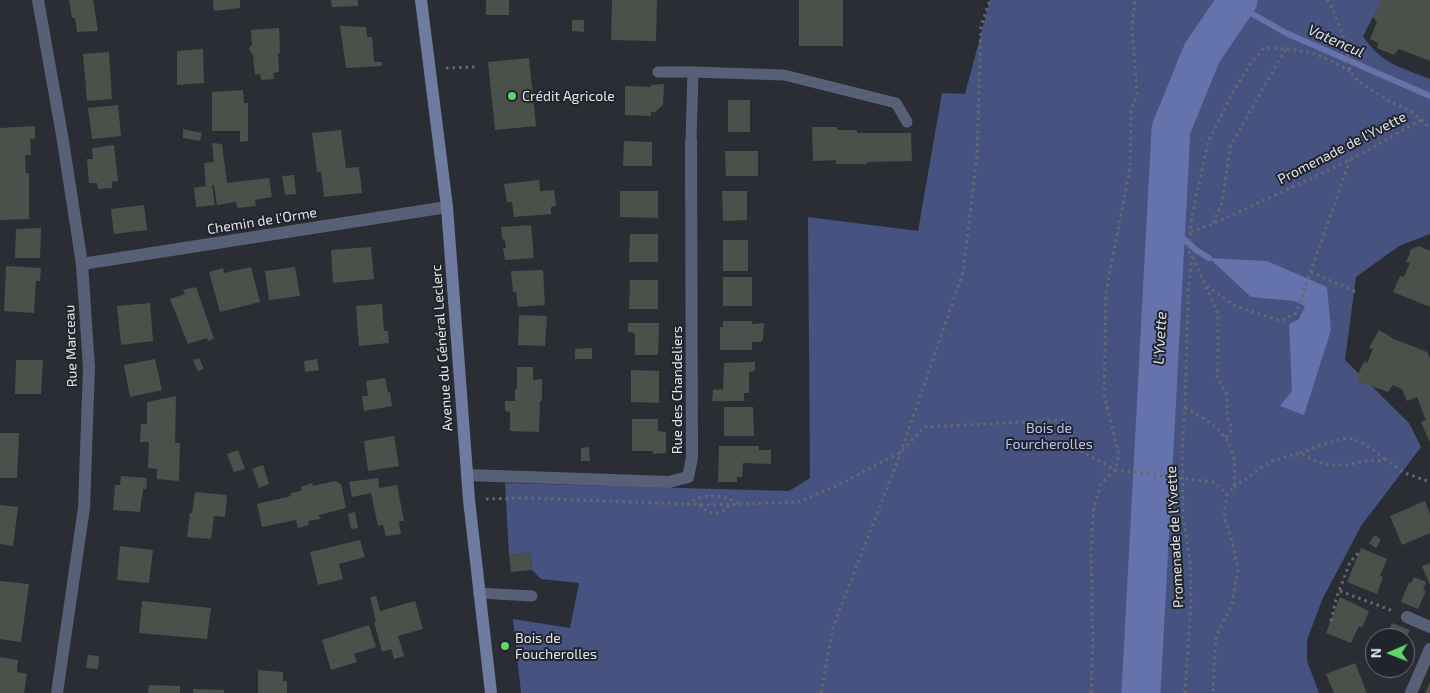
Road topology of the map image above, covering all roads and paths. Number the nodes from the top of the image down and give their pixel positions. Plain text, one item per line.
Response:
1 (38, 0) edge
2 (421, 0) edge
3 (990, 0) edge
4 (1135, 0) edge
5 (1327, 0) edge
6 (1286, 48) junction
7 (475, 67) dead end
8 (445, 68) dead end
9 (1350, 71) junction
10 (658, 72) dead end
11 (693, 72) junction
12 (1421, 120) junction
13 (907, 122) dead end
14 (1430, 128) edge
15 (690, 142) joint
16 (1350, 160) junction
17 (447, 207) junction
18 (1213, 224) junction
19 (1190, 233) junction
20 (1192, 254) junction
21 (82, 264) junction
22 (1312, 272) junction
23 (1207, 286) junction
24 (1358, 294) dead end
25 (1185, 408) junction
26 (1226, 438) junction
27 (901, 452) junction
28 (1300, 453) junction
29 (1386, 460) junction
30 (1115, 470) junction
31 (468, 475) junction
32 (1182, 479) junction
33 (1430, 482) edge
34 (1234, 487) junction
35 (1227, 494) junction
36 (482, 500) dead end
37 (687, 504) junction
38 (698, 504) junction
39 (730, 504) junction
40 (740, 504) junction
41 (1360, 551) dead end
42 (1340, 591) junction
43 (479, 593) junction
44 (532, 596) dead end
45 (1407, 617) joint
46 (1331, 621) dead end
47 (1430, 627) edge
48 (1430, 649) edge
49 (57, 693) edge
50 (491, 693) edge
51 (821, 693) edge
52 (1092, 693) edge
53 (1185, 693) edge
54 (1214, 693) edge
55 (1411, 693) edge

1 - 21 street, Rue Marceau
2 - 17 main road, Avenue du Général Leclerc
3 - 27 path
4 - 30 path
5 - 9 path
6 - 9 path
6 - 18 path
6 - 19 path
7 - 8 path
9 - 12 path
10 - 11 lane
11 - 13 lane
11 - 15 lane
12 - 14 path
12 - 16 path, Promenade de l'Yvette
15 - 31 street, Rue des Chandeliers
16 - 18 path, Promenade de l'Yvette
16 - 22 path
17 - 21 street, Chemin de l'Orme
17 - 31 main road, Avenue du Général Leclerc
18 - 19 path, Promenade de l'Yvette
19 - 20 path
20 - 23 path
20 - 25 path, Promenade de l'Yvette
21 - 49 street, Rue Marceau
22 - 23 path
22 - 24 path
23 - 26 path
25 - 26 path
25 - 32 path, Promenade de l'Yvette
26 - 34 path
27 - 30 path
27 - 40 path
27 - 51 path
28 - 29 path
28 - 29 path
28 - 34 path
29 - 33 path
30 - 32 path
30 - 52 path
31 - 43 main road, Avenue du Général Leclerc
32 - 35 path
32 - 53 path, Promenade de l'Yvette
34 - 35 path
35 - 54 path
36 - 37 path
37 - 38 path
37 - 40 path
38 - 39 path
38 - 39 path
39 - 40 path
41 - 42 path
42 - 45 path
42 - 46 path
43 - 44 lane
43 - 50 main road, Avenue du Général Leclerc
45 - 47 street
48 - 55 street

